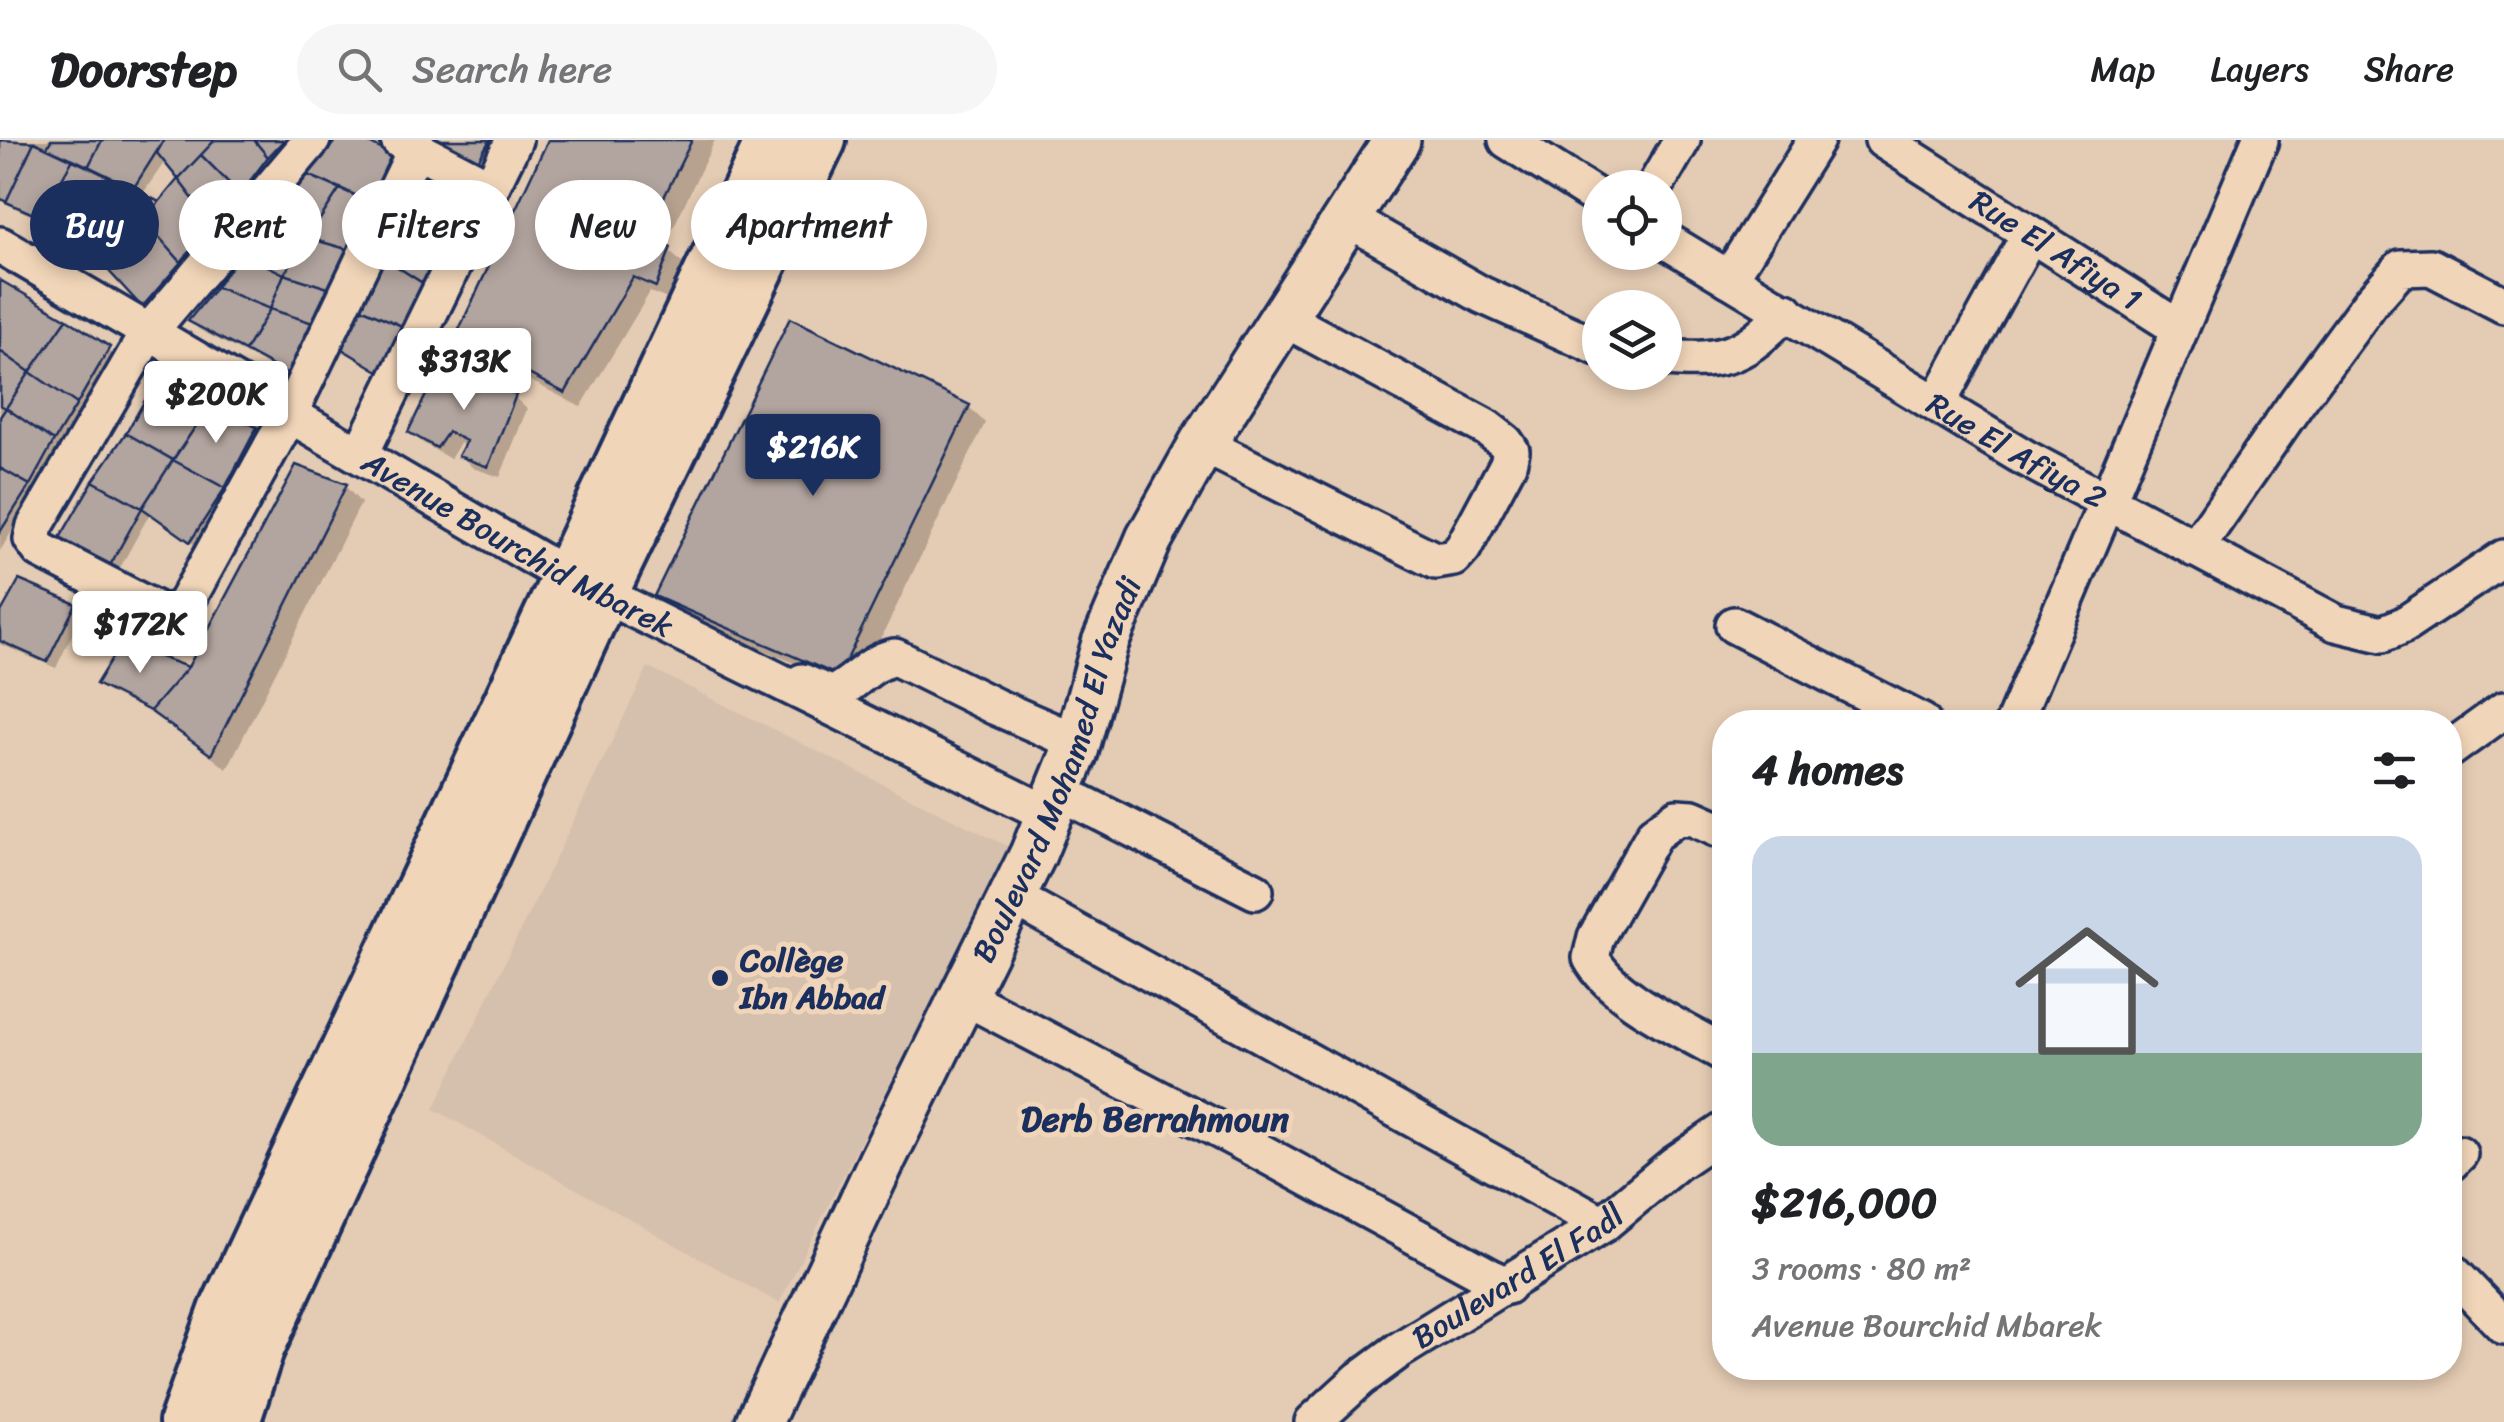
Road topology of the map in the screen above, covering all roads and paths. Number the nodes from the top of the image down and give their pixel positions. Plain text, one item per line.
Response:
1 (312, 140) edge
2 (514, 140) edge
3 (772, 140) edge
4 (820, 140) edge
5 (1397, 140) edge
6 (1507, 140) edge
7 (1682, 140) edge
8 (1816, 140) edge
9 (1884, 140) edge
10 (2260, 140) edge
11 (407, 145) edge
12 (1664, 170) edge
13 (475, 180) edge
14 (495, 180) edge
15 (1582, 188) edge
16 (1348, 219) junction
17 (2030, 234) junction
18 (0, 245) edge
19 (1682, 250) edge
20 (451, 270) edge
21 (1729, 279) junction
22 (2504, 306) edge
23 (1786, 311) junction
24 (1283, 318) junction
25 (2180, 328) junction
26 (148, 333) junction
27 (1582, 340) edge
28 (1682, 359) edge
29 (1937, 404) junction
30 (289, 414) junction
31 (1202, 444) junction
32 (360, 454) junction
33 (2109, 503) junction
34 (2194, 549) junction
35 (2504, 558) edge
36 (591, 586) junction
37 (1734, 625) dead end
38 (1899, 710) edge
39 (2019, 710) edge
40 (2504, 710) edge
41 (2462, 740) edge
42 (1077, 742) junction
43 (1055, 803) junction
44 (1712, 825) edge
45 (1255, 891) dead end
46 (1011, 896) junction
47 (963, 996) junction
48 (1712, 1046) edge
49 (1712, 1139) edge
50 (1603, 1224) junction
51 (2462, 1282) edge
52 (1507, 1286) junction
53 (2504, 1326) edge
54 (186, 1422) edge
55 (234, 1422) edge
56 (759, 1422) edge
57 (1313, 1422) edge

1 - 26 street
2 - 14 street
3 - 36 main road
4 - 36 main road
5 - 16 street, Boulevard Mohamed El Yazadi
6 - 15 street
7 - 12 street
8 - 21 street
9 - 17 street, Rue El Afiya 1
10 - 25 street
11 - 13 street
11 - 30 street
16 - 24 street, Boulevard Mohamed El Yazadi
16 - 27 street
17 - 25 street, Rue El Afiya 1
17 - 29 street
18 - 26 street, Avenue Bourchid Mbarek
19 - 21 street, Rue El Afiya 2
20 - 32 street
21 - 23 street, Rue El Afiya 2
22 - 34 street
23 - 28 street
23 - 29 street, Rue El Afiya 2
24 - 31 street, Boulevard Mohamed El Yazadi
24 - 31 street
25 - 33 street
26 - 30 street, Avenue Bourchid Mbarek
26 - 30 street
29 - 33 street, Rue El Afiya 2
30 - 32 street, Avenue Bourchid Mbarek
31 - 42 street, Boulevard Mohamed El Yazadi
32 - 36 street, Avenue Bourchid Mbarek
33 - 34 street, Rue El Afiya 2
33 - 39 street
34 - 35 street, Rue El Afiya 2
36 - 42 street
36 - 43 street, Avenue Bourchid Mbarek
36 - 54 main road
36 - 55 main road
37 - 38 street
40 - 41 street
42 - 43 street, Boulevard Mohamed El Yazadi
43 - 45 street, Avenue Bourchid Mbarek
43 - 46 street, Boulevard Mohamed El Yazadi
44 - 48 street
46 - 47 street, Boulevard Mohamed El Yazadi
46 - 50 street
47 - 52 street
47 - 56 street, Boulevard Mohamed El Yazadi
49 - 50 street, Boulevard El Fadl
50 - 52 street, Boulevard El Fadl
51 - 53 street
52 - 57 street, Boulevard El Fadl

